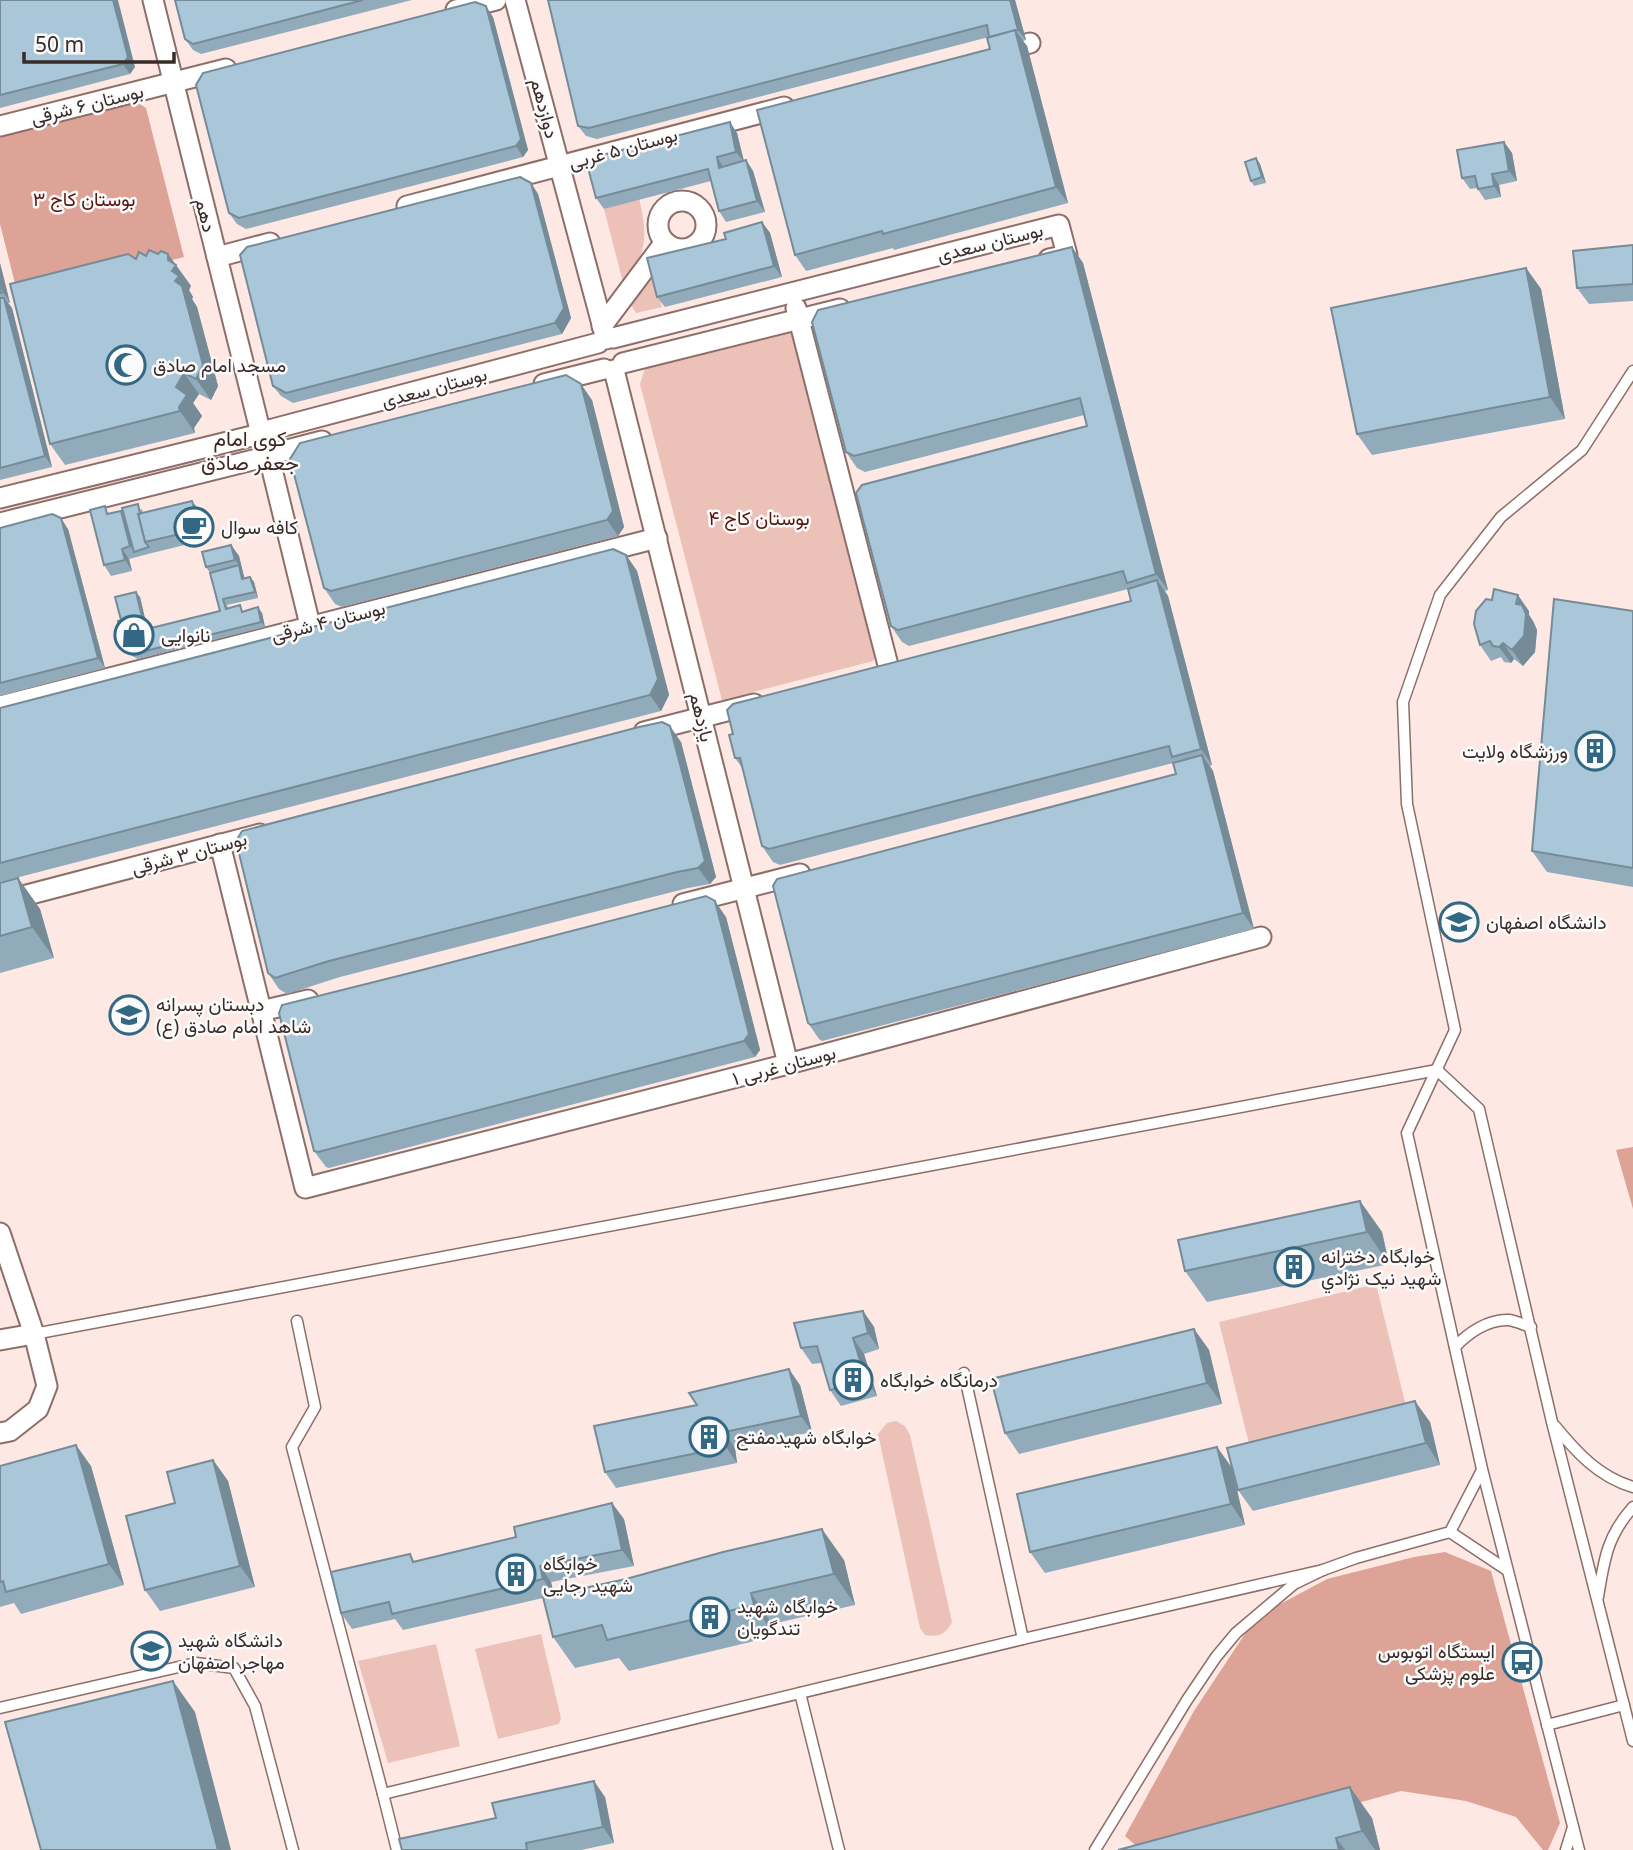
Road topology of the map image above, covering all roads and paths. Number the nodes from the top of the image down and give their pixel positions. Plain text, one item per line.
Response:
1 (153, 0) edge
2 (496, 0) edge
3 (515, 0) edge
4 (443, 14) edge
5 (1030, 43) dead end
6 (976, 57) edge
7 (241, 65) edge
8 (174, 82) junction
9 (802, 102) edge
10 (0, 126) edge
11 (560, 165) junction
12 (388, 211) edge
13 (283, 239) edge
14 (665, 242) dead end
15 (217, 257) junction
16 (1027, 264) edge
17 (792, 293) junction
18 (853, 306) edge
19 (800, 319) junction
20 (605, 336) junction
21 (614, 367) junction
22 (1633, 371) edge
23 (525, 389) edge
24 (261, 432) junction
25 (341, 436) edge
26 (268, 456) junction
27 (0, 498) edge
28 (0, 523) edge
29 (657, 538) junction
30 (310, 625) junction
31 (889, 669) edge
32 (769, 700) edge
33 (0, 706) edge
34 (702, 717) junction
35 (622, 738) edge
36 (274, 830) edge
37 (220, 845) junction
38 (812, 871) edge
39 (745, 888) junction
40 (0, 902) edge
41 (664, 909) edge
42 (1261, 937) dead end
43 (328, 994) edge
44 (261, 1011) junction
45 (788, 1064) junction
46 (1437, 1070) junction
47 (0, 1233) edge
48 (297, 1321) dead end
49 (1531, 1327) junction
50 (34, 1334) junction
51 (0, 1340) edge
52 (1455, 1347) junction
53 (964, 1373) dead end
54 (1552, 1422) junction
55 (0, 1433) edge
56 (1482, 1469) junction
57 (1633, 1487) edge
58 (1633, 1507) edge
59 (1450, 1532) junction
60 (1323, 1570) junction
61 (1507, 1570) junction
62 (1597, 1601) junction
63 (1023, 1639) junction
64 (800, 1693) junction
65 (51, 1697) junction
66 (1624, 1705) junction
67 (0, 1708) edge
68 (52, 1708) edge
69 (1547, 1725) junction
70 (1633, 1741) edge
71 (383, 1794) junction
72 (1573, 1827) junction
73 (293, 1850) edge
74 (397, 1850) edge
75 (839, 1850) edge
76 (1096, 1850) edge
77 (1566, 1850) edge
78 (1580, 1850) edge

1 - 8 street, دهم
2 - 4 street
3 - 11 street, دوازدهم
5 - 6 street
7 - 8 street, بوستان ۶ شرقی
8 - 10 street, بوستان ۶ شرقی
8 - 15 street, دهم
9 - 11 street, بوستان ۵ غربی
11 - 12 street, بوستان ۵ غربی
11 - 20 street, دوازدهم
13 - 15 street
14 - 20 street
15 - 24 street, دهم
16 - 17 street, بوستان سعدی
17 - 19 street
17 - 20 street, بوستان سعدی
18 - 19 street
19 - 21 street
19 - 31 street
20 - 21 street
20 - 21 street
20 - 24 street, بوستان سعدی
21 - 23 street
21 - 29 street, یازدهم
22 - 46 lane
24 - 26 street, دهم
24 - 27 street, بوستان سعدی
25 - 26 street
26 - 28 street
26 - 30 street
29 - 30 street, بوستان ۴ شرقی
29 - 34 street, یازدهم
30 - 33 street, بوستان ۴ شرقی
32 - 34 street
34 - 35 street
34 - 39 street, یازدهم
36 - 37 street, بوستان ۳ شرقی
37 - 40 street, بوستان ۳ شرقی
37 - 44 street
38 - 39 street
39 - 41 street
39 - 45 street, یازدهم
42 - 45 street, بوستان غربی ۱
43 - 44 street
44 - 45 street, بوستان غربی ۱
46 - 49 lane
46 - 50 lane
46 - 52 lane
47 - 50 street
48 - 71 lane
49 - 52 lane
49 - 54 lane
50 - 51 street
50 - 55 street
52 - 56 lane
53 - 63 lane
54 - 57 lane
54 - 62 lane
56 - 59 lane
56 - 61 lane
58 - 62 lane
59 - 60 lane
59 - 61 lane
60 - 63 lane
60 - 76 lane
61 - 69 lane
62 - 66 lane
63 - 64 lane
64 - 71 lane
64 - 75 lane
65 - 67 lane
65 - 68 lane
65 - 73 lane
66 - 69 lane
66 - 70 lane
69 - 72 lane
71 - 74 lane
72 - 77 lane
72 - 78 lane

